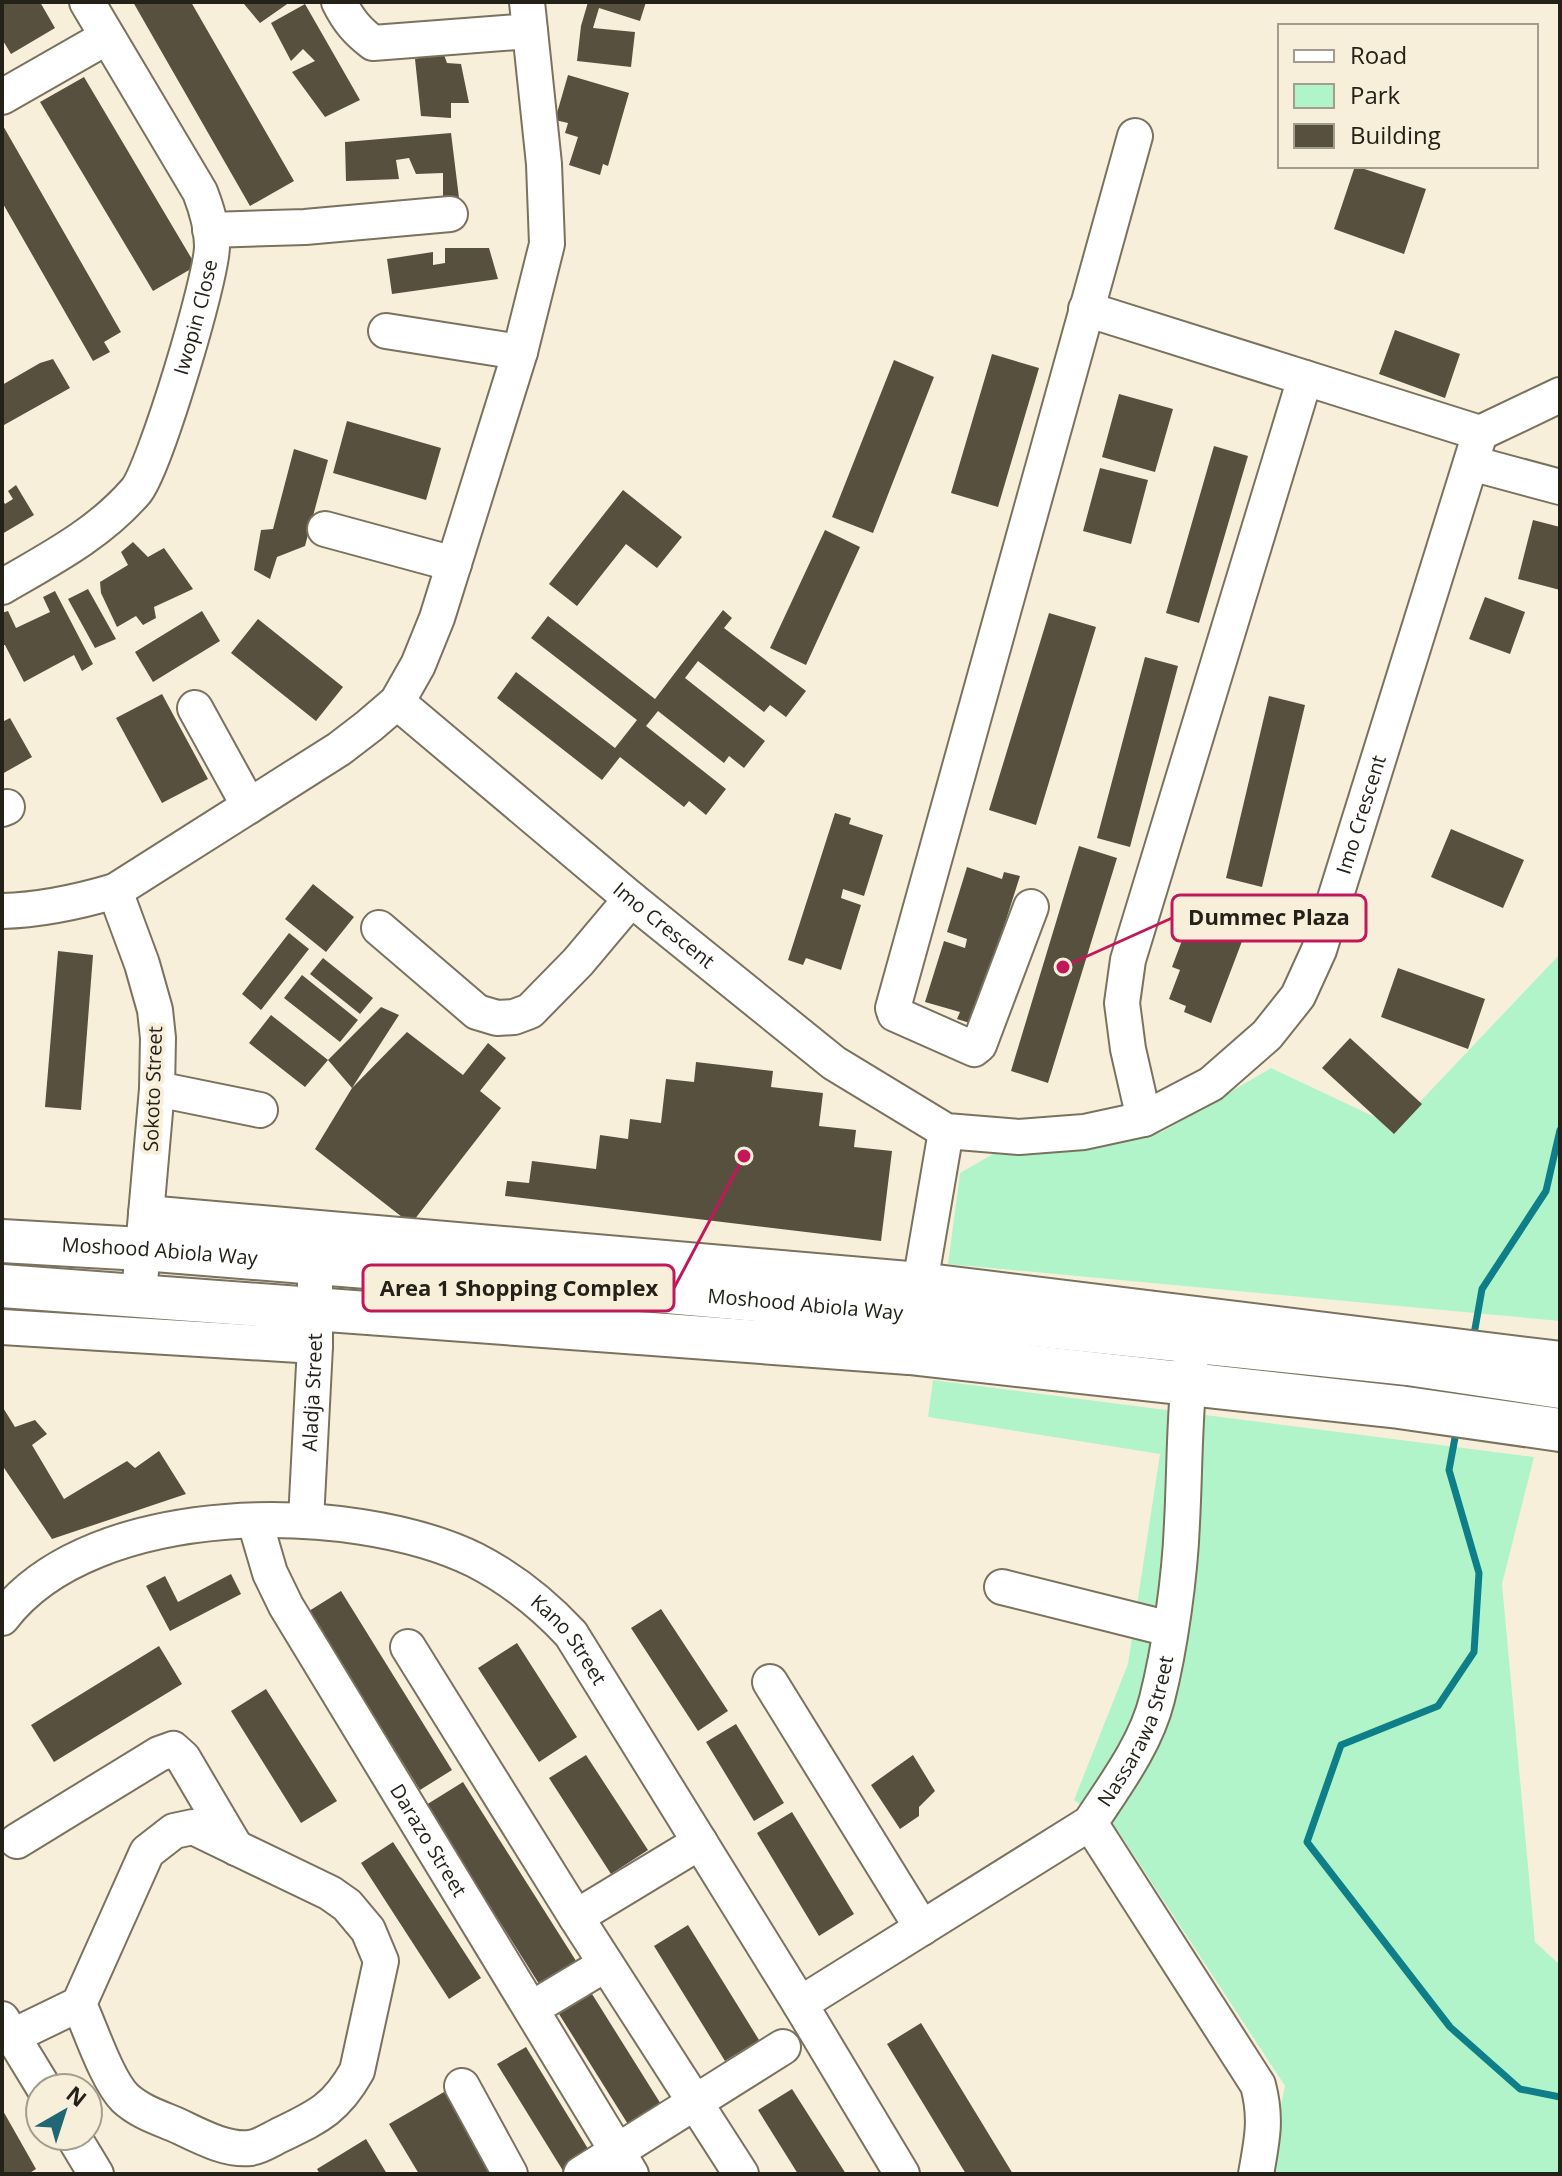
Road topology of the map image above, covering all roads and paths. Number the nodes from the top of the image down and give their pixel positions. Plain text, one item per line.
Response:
1 (87, 2) edge
2 (339, 2) edge
3 (528, 16) edge
4 (107, 37) junction
5 (2, 97) edge
6 (1135, 136) dead end
7 (450, 214) dead end
8 (210, 230) junction
9 (1086, 309) junction
10 (386, 331) dead end
11 (520, 352) junction
12 (1305, 378) junction
13 (1560, 395) edge
14 (1476, 448) junction
15 (1560, 487) edge
16 (325, 529) dead end
17 (454, 564) junction
18 (2, 587) edge
19 (397, 702) junction
20 (195, 708) dead end
21 (249, 806) junction
22 (115, 891) junction
23 (631, 899) junction
24 (1031, 907) dead end
25 (2, 911) edge
26 (379, 928) dead end
27 (157, 1089) junction
28 (260, 1110) dead end
29 (1144, 1119) junction
30 (946, 1131) junction
31 (144, 1231) junction
32 (2, 1241) edge
33 (315, 1263) junction
34 (2, 1286) edge
35 (139, 1294) junction
36 (914, 1316) junction
37 (2, 1327) edge
38 (314, 1327) junction
39 (1193, 1341) junction
40 (1556, 1377) edge
41 (1188, 1382) junction
42 (1552, 1429) edge
43 (306, 1520) junction
44 (255, 1522) junction
45 (1002, 1587) dead end
46 (2, 1618) edge
47 (1170, 1629) junction
48 (408, 1647) dead end
49 (770, 1682) dead end
50 (1090, 1823) junction
51 (17, 1841) dead end
52 (700, 1842) junction
53 (236, 1848) junction
54 (576, 1917) junction
55 (922, 1928) junction
56 (606, 1964) junction
57 (79, 2004) junction
58 (800, 2004) junction
59 (531, 2009) junction
60 (7, 2028) edge
61 (783, 2047) dead end
62 (34, 2072) edge
63 (462, 2086) dead end
64 (696, 2104) junction
65 (83, 2152) edge
66 (624, 2163) edge
67 (96, 2174) edge
68 (510, 2174) edge
69 (581, 2174) edge
70 (741, 2174) edge
71 (902, 2174) edge
72 (1256, 2174) edge

1 - 4 street, Iwopin Close
2 - 3 street
3 - 11 street
4 - 5 street
4 - 8 street, Iwopin Close
6 - 9 street
7 - 8 street
8 - 18 street, Iwopin Close
9 - 12 street
9 - 24 street
10 - 11 street
11 - 17 street
12 - 14 street
12 - 29 street
13 - 14 street
14 - 15 street
14 - 29 street, Imo Crescent
16 - 17 street
17 - 19 street
19 - 21 street
19 - 23 street, Imo Crescent
20 - 21 street
21 - 22 street
22 - 25 street
22 - 27 street, Sokoto Street
23 - 26 street
23 - 30 street, Imo Crescent
27 - 28 street
27 - 31 street, Sokoto Street
29 - 30 street, Imo Crescent
30 - 36 street
31 - 32 main road, Moshood Abiola Way
31 - 33 main road, Moshood Abiola Way
31 - 35 street, Sokoto Street
31 - 36 street
33 - 36 main road, Moshood Abiola Way
33 - 38 street, Aladja Street
34 - 35 main road, Moshood Abiola Way
35 - 38 main road, Moshood Abiola Way
36 - 38 main road, Moshood Abiola Way
36 - 39 main road, Moshood Abiola Way
36 - 40 street
36 - 41 main road, Moshood Abiola Way
37 - 38 street
38 - 43 street, Aladja Street
39 - 40 main road, Moshood Abiola Way
39 - 41 street, Nassarawa Street
41 - 42 main road, Moshood Abiola Way
41 - 47 street, Nassarawa Street
43 - 44 street, Kano Street
43 - 52 street, Kano Street
44 - 46 street, Kano Street
44 - 59 street, Darazo Street
45 - 47 street
47 - 50 street, Nassarawa Street
48 - 54 street
49 - 55 street
50 - 55 street, Nassarawa Street
50 - 72 street
51 - 53 street
52 - 54 street
52 - 58 street, Kano Street
53 - 57 street
53 - 57 street
54 - 56 street
55 - 58 street, Nassarawa Street
56 - 59 street
56 - 64 street
57 - 60 street
58 - 71 street, Kano Street
59 - 66 street, Darazo Street
60 - 62 street
61 - 64 street
63 - 68 street
64 - 66 street
64 - 70 street
65 - 67 street
66 - 69 street

